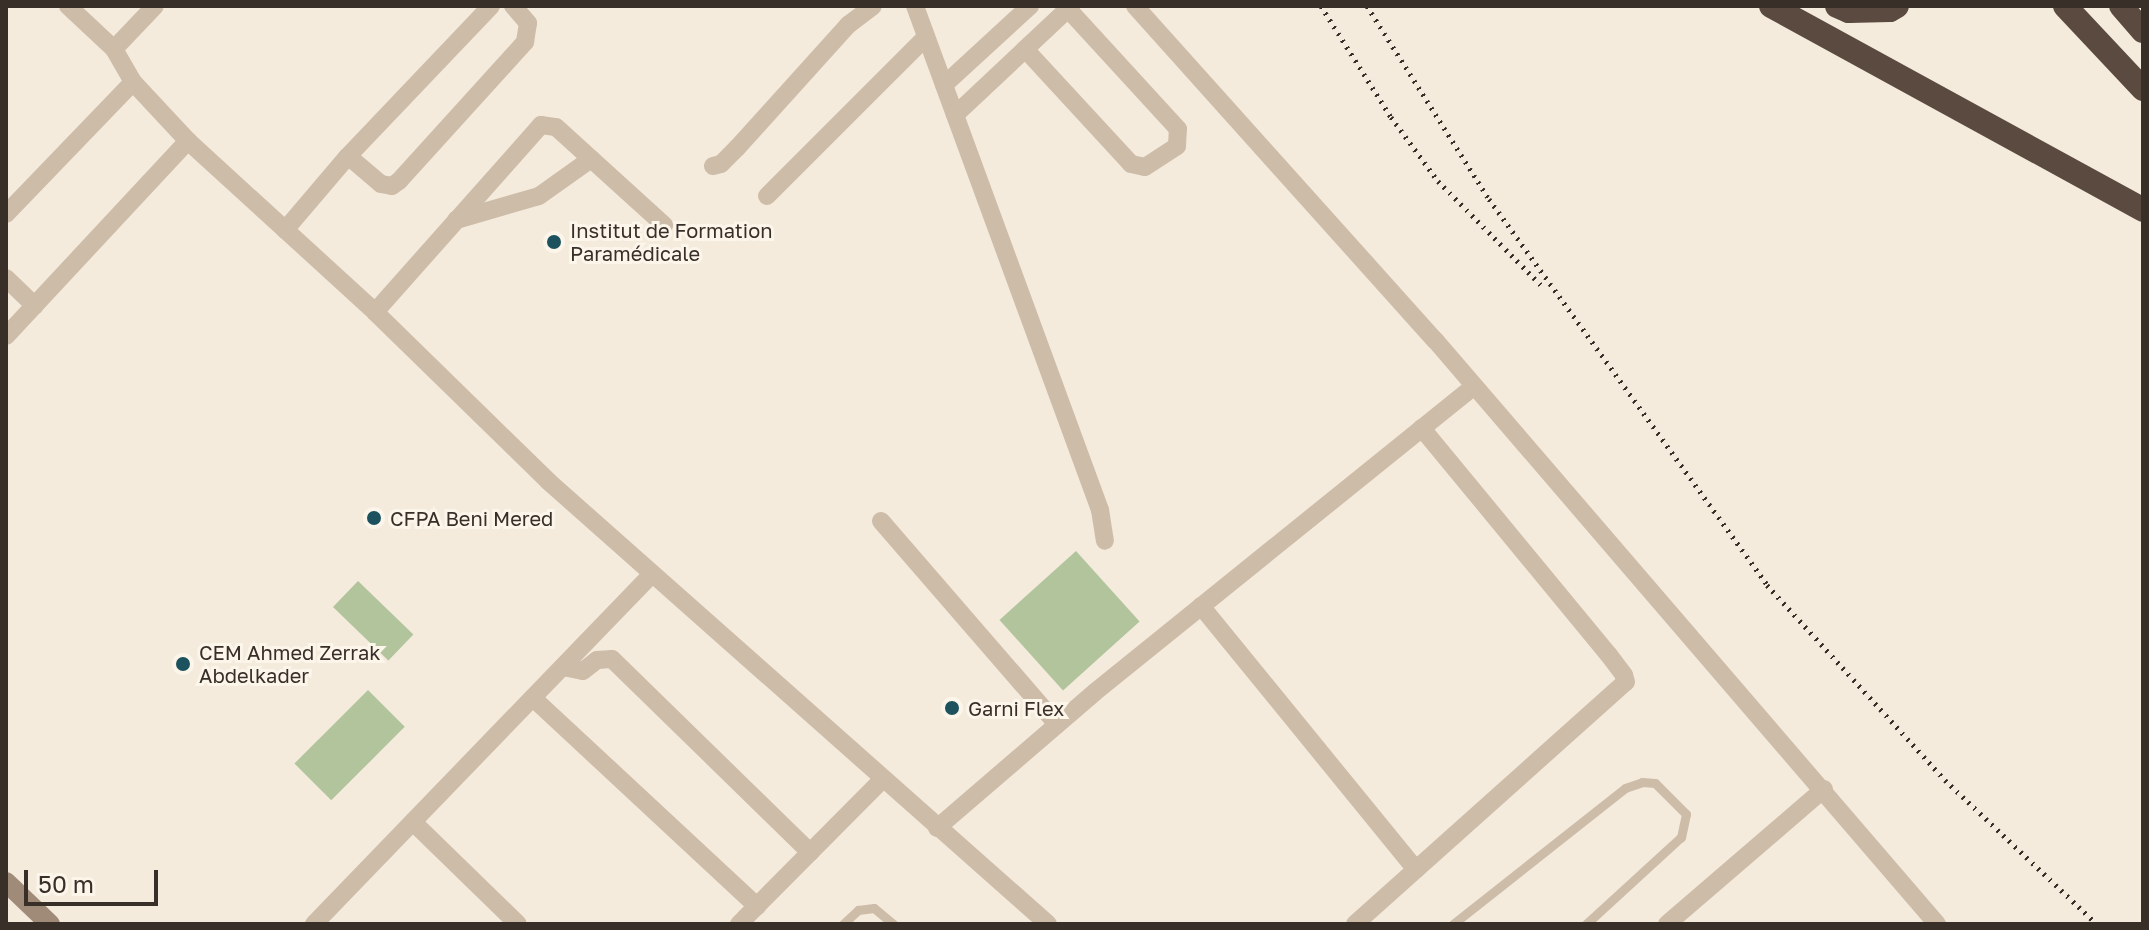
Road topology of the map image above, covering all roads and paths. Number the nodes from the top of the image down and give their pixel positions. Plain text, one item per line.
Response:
1 (68, 6) edge
2 (155, 6) edge
3 (491, 6) edge
4 (513, 6) edge
5 (873, 6) edge
6 (915, 6) edge
7 (1030, 6) edge
8 (1135, 6) edge
9 (1771, 6) edge
10 (1837, 6) edge
11 (1897, 6) edge
12 (2065, 6) edge
13 (2121, 6) edge
14 (1070, 7) edge
15 (2143, 31) edge
16 (926, 37) junction
17 (114, 49) junction
18 (1025, 49) junction
19 (133, 82) junction
20 (944, 85) junction
21 (2143, 89) edge
22 (955, 115) junction
23 (188, 141) junction
24 (348, 156) junction
25 (591, 159) junction
26 (713, 166) dead end
27 (767, 196) dead end
28 (2143, 210) edge
29 (6, 214) edge
30 (456, 220) junction
31 (664, 225) dead end
32 (285, 230) junction
33 (6, 278) edge
34 (35, 306) junction
35 (375, 312) junction
36 (6, 336) edge
37 (1474, 386) junction
38 (1422, 428) junction
39 (881, 521) dead end
40 (1105, 541) dead end
41 (652, 574) junction
42 (1201, 606) junction
43 (563, 667) junction
44 (533, 698) junction
45 (1057, 724) junction
46 (882, 780) junction
47 (1824, 789) junction
48 (413, 822) junction
49 (937, 828) junction
50 (810, 852) junction
51 (1416, 870) junction
52 (7, 884) edge
53 (757, 906) junction
54 (1933, 922) edge
55 (50, 924) edge
56 (314, 924) edge
57 (518, 924) edge
58 (739, 924) edge
59 (843, 924) edge
60 (893, 924) edge
61 (1048, 924) edge
62 (1355, 924) edge
63 (1453, 924) edge
64 (1586, 924) edge
65 (1667, 924) edge

1 - 17 street
2 - 17 street
3 - 24 street
4 - 24 street
5 - 26 street
6 - 16 street
7 - 20 street
8 - 37 street
9 - 28 highway
10 - 11 highway
12 - 21 highway
13 - 15 highway
14 - 18 street
14 - 18 street
16 - 20 street
16 - 27 street
17 - 19 street
18 - 22 street
19 - 23 street
19 - 29 street
20 - 22 street
22 - 40 street
23 - 32 street
23 - 34 street
24 - 32 street
25 - 30 street
25 - 30 street
25 - 31 street
30 - 35 street
32 - 35 street
33 - 34 street
34 - 36 street
35 - 41 street
37 - 38 street
37 - 47 street
38 - 42 street
38 - 51 street
39 - 45 street
41 - 43 street
41 - 46 street
42 - 45 street
42 - 51 street
43 - 44 street
43 - 50 street
44 - 48 street
44 - 53 street
45 - 49 street
46 - 49 street
46 - 50 street
47 - 54 street
47 - 65 street
48 - 56 street
48 - 57 street
49 - 61 street
50 - 53 street
51 - 62 street
52 - 55 street
53 - 58 street
59 - 60 lane
63 - 64 lane

